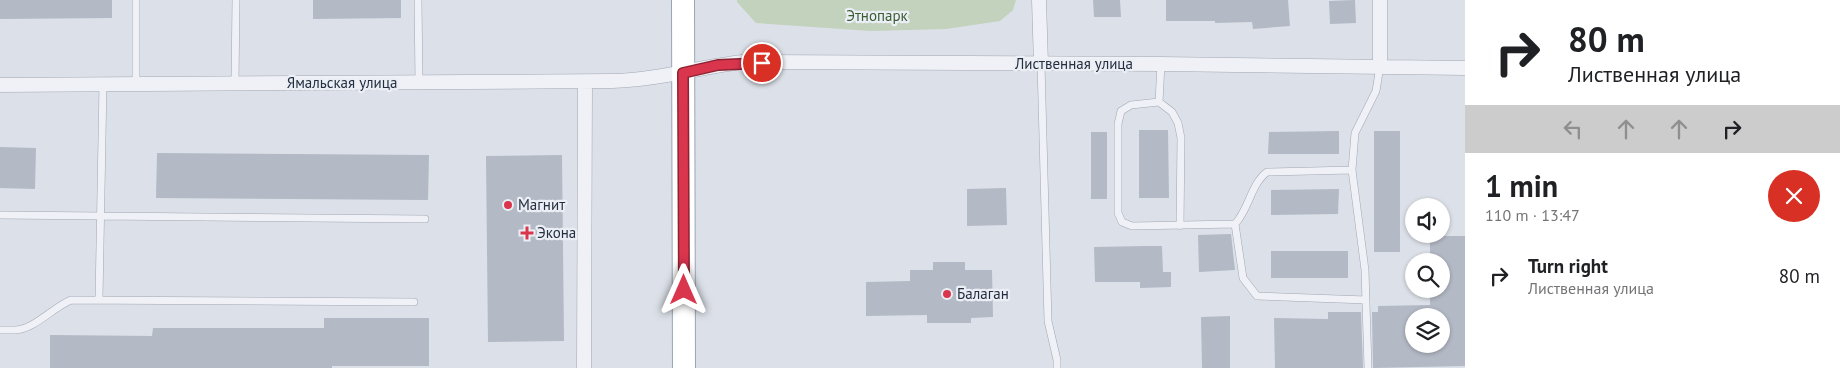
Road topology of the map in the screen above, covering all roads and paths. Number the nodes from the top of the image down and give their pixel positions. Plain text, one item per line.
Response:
1 (136, 0) edge
2 (236, 0) edge
3 (418, 0) edge
4 (683, 0) edge
5 (1039, 0) edge
6 (1380, 0) edge
7 (1041, 64) junction
8 (1161, 64) junction
9 (1380, 66) junction
10 (1465, 68) edge
11 (683, 73) junction
12 (418, 82) junction
13 (585, 82) junction
14 (103, 84) junction
15 (136, 84) junction
16 (235, 84) junction
17 (0, 85) edge
18 (1159, 102) junction
19 (1352, 170) junction
20 (0, 215) edge
21 (100, 216) junction
22 (425, 219) dead end
23 (1235, 224) junction
24 (1180, 226) junction
25 (99, 299) junction
26 (1366, 300) junction
27 (414, 302) dead end
28 (0, 330) edge
29 (584, 368) edge
30 (684, 368) edge
31 (1057, 368) edge
32 (1368, 368) edge

1 - 15 lane
2 - 16 lane
3 - 12 lane
4 - 11 main road
5 - 7 street
6 - 9 street
7 - 8 street, Лиственная улица
7 - 11 street, Лиственная улица
7 - 31 lane
8 - 9 street, Лиственная улица
8 - 18 lane
9 - 10 street, Лиственная улица
9 - 19 lane
11 - 13 street, Ямальская улица
11 - 30 main road
12 - 13 street, Ямальская улица
12 - 16 street, Ямальская улица
13 - 29 street
14 - 15 street, Ямальская улица
14 - 17 street, Ямальская улица
14 - 21 lane
15 - 16 street, Ямальская улица
18 - 24 lane
18 - 24 lane
19 - 23 lane
19 - 26 lane
20 - 21 lane
21 - 22 lane
21 - 25 lane
23 - 24 lane
23 - 26 lane
25 - 27 lane
25 - 28 lane
26 - 32 lane

